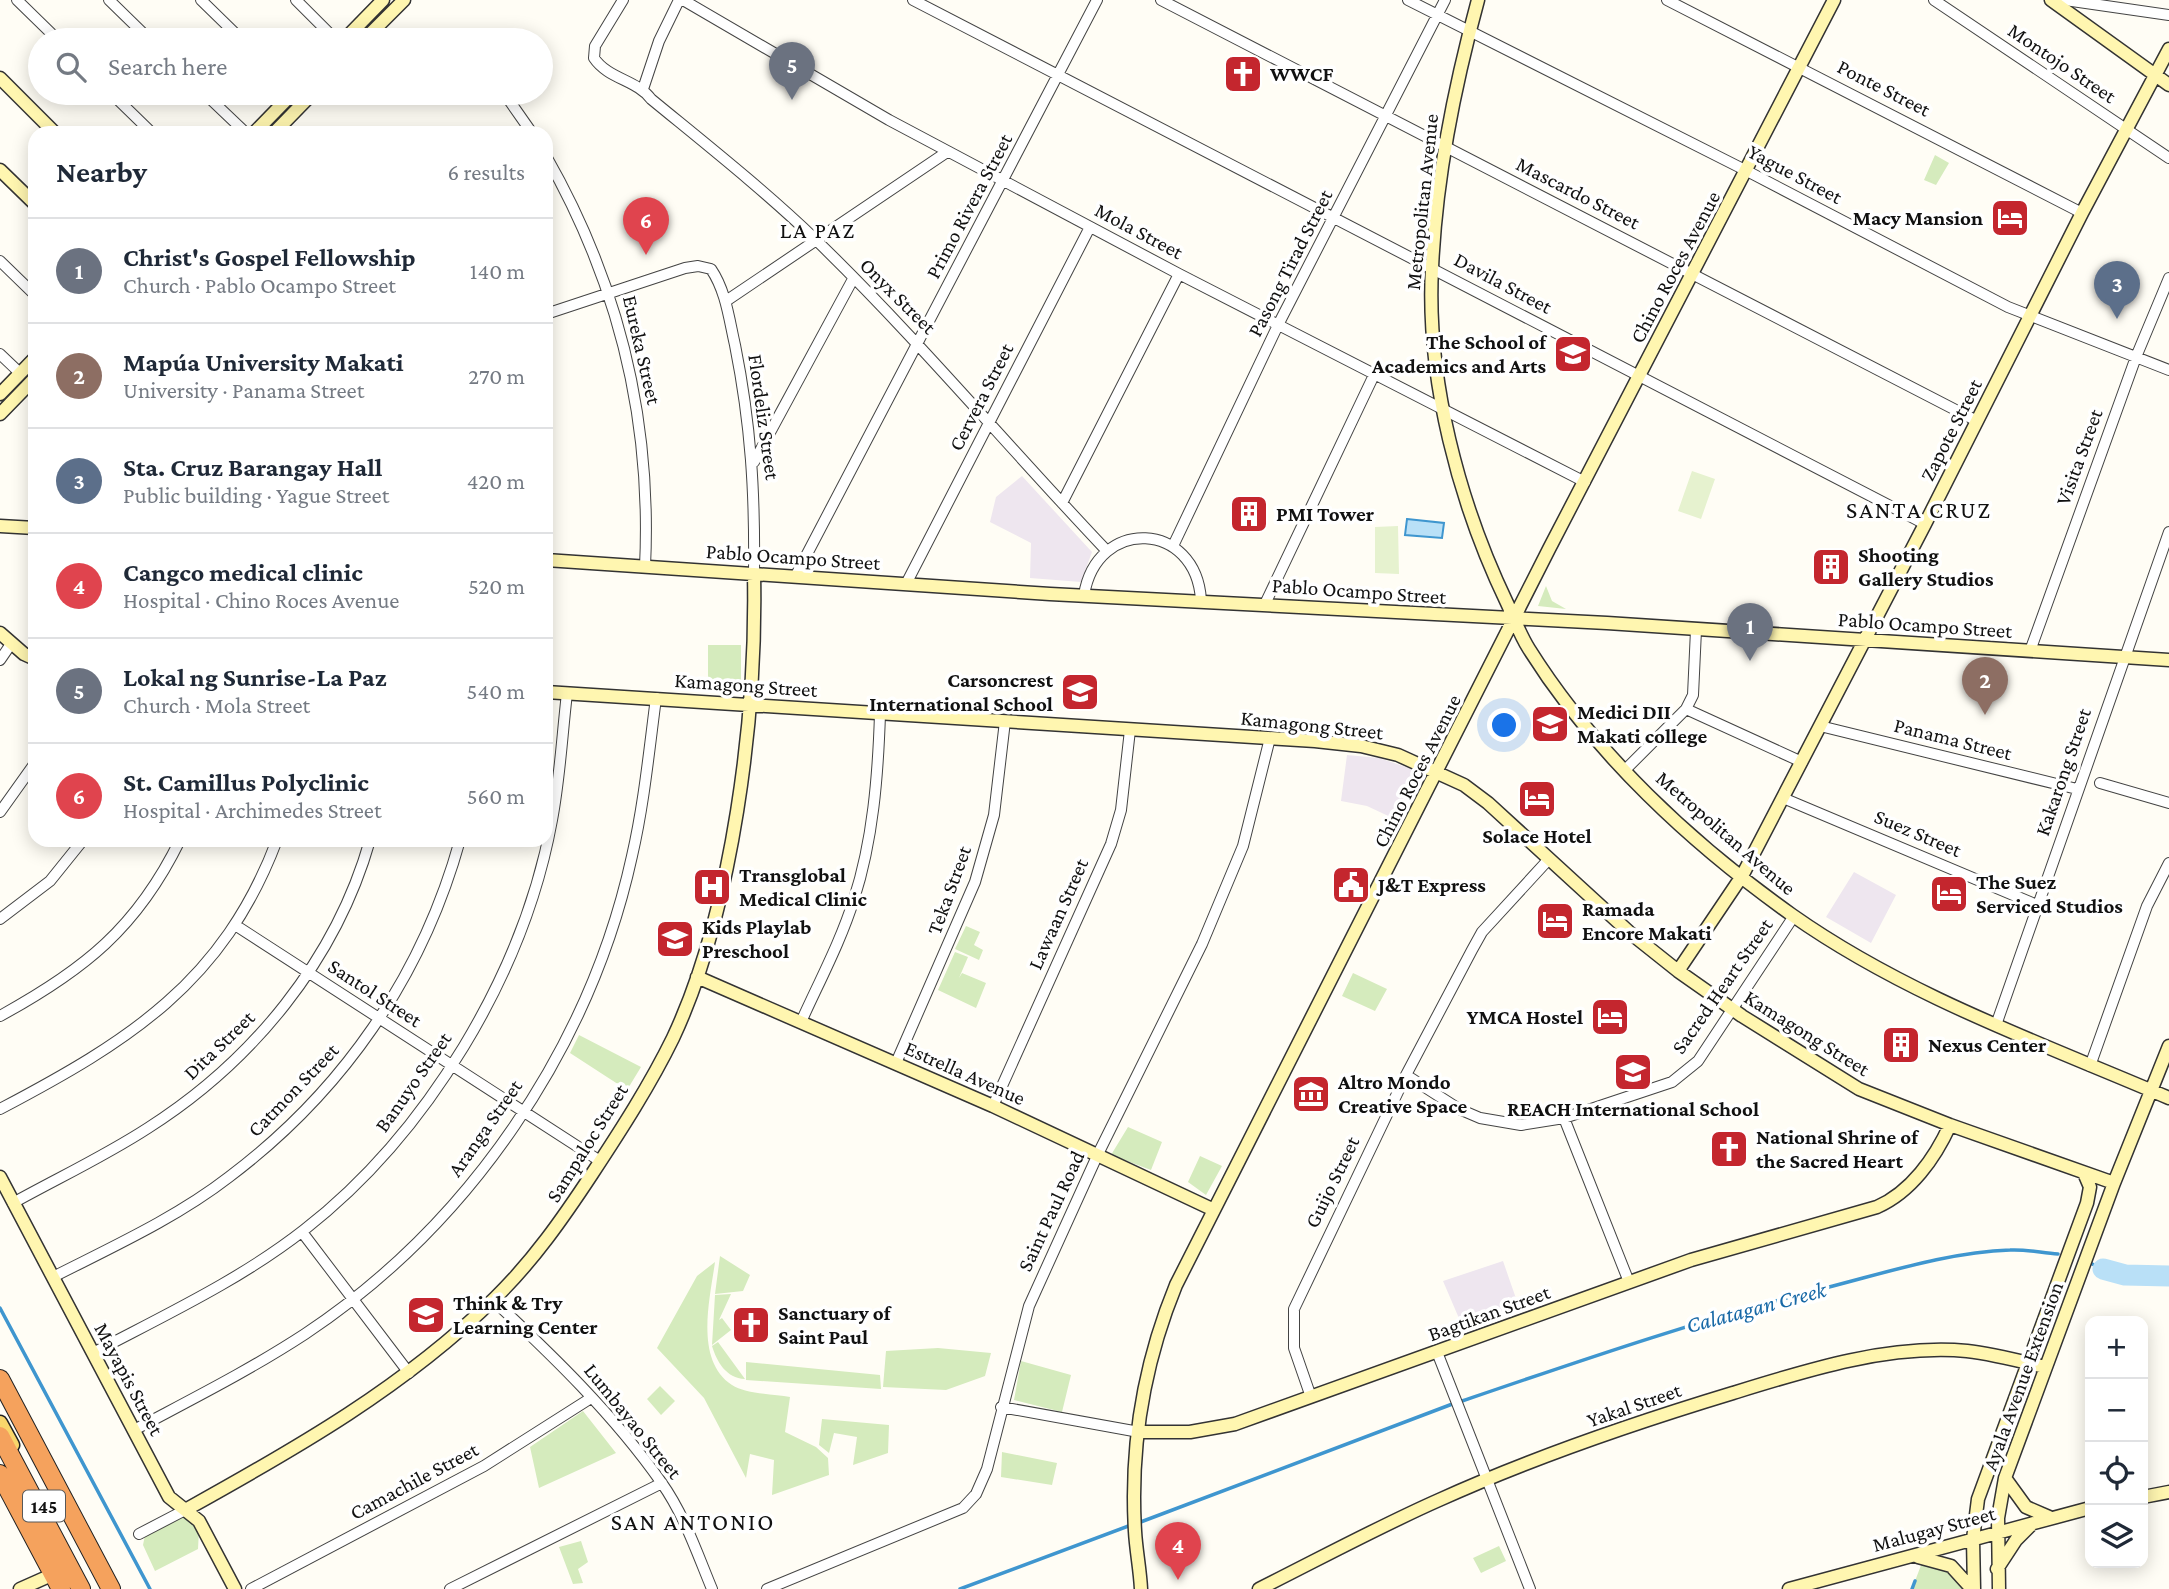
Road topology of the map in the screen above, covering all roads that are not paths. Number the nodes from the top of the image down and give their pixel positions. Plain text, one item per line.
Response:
1 (17, 0) edge
2 (109, 0) edge
3 (201, 0) edge
4 (296, 0) edge
5 (404, 0) edge
6 (623, 0) edge
7 (681, 0) edge
8 (913, 0) edge
9 (1097, 0) edge
10 (1161, 0) edge
11 (1408, 0) edge
12 (1445, 0) edge
13 (1478, 0) edge
14 (1667, 0) edge
15 (1834, 0) edge
16 (1934, 0) edge
17 (2052, 0) edge
18 (2065, 0) edge
19 (381, 1) edge
20 (391, 12) junction
21 (1437, 15) junction
22 (2169, 15) edge
23 (46, 28) edge
24 (138, 28) edge
25 (230, 28) edge
26 (324, 28) edge
27 (355, 28) edge
28 (376, 28) edge
29 (1469, 32) junction
30 (2169, 50) edge
31 (1800, 67) junction
32 (2155, 76) junction
33 (1057, 77) junction
34 (0, 78) edge
35 (2169, 85) edge
36 (643, 89) junction
37 (123, 105) edge
38 (217, 105) edge
39 (287, 105) edge
40 (291, 105) edge
41 (512, 105) edge
42 (1385, 117) junction
43 (48, 126) edge
44 (145, 126) edge
45 (239, 126) edge
46 (262, 126) edge
47 (278, 126) edge
48 (527, 126) edge
49 (2126, 129) junction
50 (1444, 146) junction
51 (947, 152) junction
52 (2169, 158) edge
53 (0, 170) edge
54 (553, 170) edge
55 (1747, 171) junction
56 (1004, 182) junction
57 (28, 197) edge
58 (2082, 213) junction
59 (1335, 218) junction
60 (1090, 227) junction
61 (817, 241) junction
62 (0, 261) edge
63 (1432, 267) junction
64 (1693, 273) junction
65 (1179, 274) junction
66 (2169, 278) edge
67 (853, 279) junction
68 (28, 288) edge
69 (610, 293) junction
70 (726, 301) junction
71 (553, 312) edge
72 (2029, 317) junction
73 (1278, 325) junction
74 (918, 344) junction
75 (0, 354) edge
76 (2136, 357) junction
77 (28, 365) edge
78 (2169, 370) edge
79 (20, 373) junction
80 (1374, 375) junction
81 (1639, 376) junction
82 (28, 385) edge
83 (0, 394) edge
84 (1444, 409) junction
85 (0, 414) edge
86 (1977, 421) junction
87 (990, 422) junction
88 (753, 462) junction
89 (1585, 482) junction
90 (1062, 503) junction
91 (1925, 524) junction
92 (0, 526) edge
93 (28, 528) edge
94 (2169, 532) edge
95 (1173, 546) junction
96 (1106, 550) junction
97 (553, 560) edge
98 (645, 567) junction
99 (754, 574) junction
100 (795, 577) junction
101 (906, 584) junction
102 (1084, 595) junction
103 (1201, 600) junction
104 (1265, 604) junction
105 (1515, 620) junction
106 (1696, 630) junction
107 (0, 633) edge
108 (1864, 639) junction
109 (11, 644) junction
110 (2030, 651) junction
111 (28, 655) edge
112 (2124, 657) junction
113 (0, 660) edge
114 (2169, 660) edge
115 (553, 692) edge
116 (567, 693) junction
117 (656, 698) junction
118 (750, 704) junction
119 (1686, 709) junction
120 (880, 714) junction
121 (1005, 721) junction
122 (1820, 726) junction
123 (1130, 730) junction
124 (1270, 738) junction
125 (1802, 762) junction
126 (1625, 770) junction
127 (1439, 771) junction
128 (28, 773) edge
129 (2100, 783) dead end
130 (2077, 789) junction
131 (1783, 798) junction
132 (2169, 803) edge
133 (553, 812) edge
134 (0, 813) edge
135 (77, 847) edge
136 (176, 847) edge
137 (274, 847) edge
138 (367, 847) edge
139 (457, 847) edge
140 (546, 847) edge
141 (1549, 859) junction
142 (2169, 863) edge
143 (1742, 876) junction
144 (2038, 905) junction
145 (1794, 916) junction
146 (0, 919) edge
147 (235, 925) junction
148 (1678, 971) junction
149 (309, 972) junction
150 (697, 977) junction
151 (1733, 1010) junction
152 (0, 1016) edge
153 (380, 1019) junction
154 (801, 1022) junction
155 (1996, 1026) junction
156 (2169, 1046) edge
157 (896, 1063) junction
158 (452, 1065) junction
159 (2090, 1066) junction
160 (1406, 1075) junction
161 (2151, 1090) junction
162 (2169, 1098) edge
163 (993, 1106) junction
164 (0, 1109) edge
165 (523, 1111) junction
166 (1564, 1118) junction
167 (1951, 1125) junction
168 (1098, 1154) junction
169 (600, 1161) junction
170 (2084, 1173) junction
171 (0, 1177) edge
172 (2114, 1183) junction
173 (13, 1203) junction
174 (2087, 1203) junction
175 (1214, 1210) junction
176 (302, 1232) junction
177 (53, 1277) junction
178 (1629, 1282) junction
179 (353, 1298) junction
180 (493, 1300) junction
181 (1437, 1352) junction
182 (93, 1353) junction
183 (2026, 1363) junction
184 (2045, 1367) junction
185 (410, 1373) junction
186 (0, 1379) edge
187 (1311, 1397) junction
188 (591, 1398) junction
189 (1001, 1407) junction
190 (0, 1423) edge
191 (134, 1430) junction
192 (1139, 1432) junction
193 (0, 1436) edge
194 (0, 1474) edge
195 (2005, 1478) junction
196 (1485, 1480) junction
197 (662, 1483) junction
198 (2169, 1492) edge
199 (2, 1494) edge
200 (2148, 1496) edge
201 (187, 1508) junction
202 (2085, 1509) edge
203 (2049, 1517) junction
204 (2034, 1522) junction
205 (1997, 1532) junction
206 (139, 1534) dead end
207 (1973, 1539) junction
208 (1907, 1556) junction
209 (1997, 1569) junction
210 (50, 1583) edge
211 (20, 1589) edge
212 (61, 1589) edge
213 (80, 1589) edge
214 (88, 1589) edge
215 (111, 1589) edge
216 (235, 1589) edge
217 (251, 1589) edge
218 (450, 1589) edge
219 (712, 1589) edge
220 (767, 1589) edge
221 (1141, 1589) edge
222 (1259, 1589) edge
223 (1530, 1589) edge
224 (1789, 1589) edge
225 (1973, 1589) edge
226 (1998, 1589) edge

1 - 23 street
2 - 24 street
3 - 25 street
4 - 26 street
5 - 20 street
6 - 36 street, Onyx Street
7 - 36 street
7 - 51 street, Mola Street
8 - 33 street, Davila Street
9 - 33 street, Primo Rivera Street
10 - 42 street, Mascardo Street
11 - 21 street, Yague Street
12 - 21 street, Pasong Tirad Street
13 - 29 street, Metropolitan Avenue
14 - 31 street, Ponte Street
15 - 31 street, Chino Roces Avenue
16 - 49 street, Montojo Street
17 - 32 street
18 - 22 street
19 - 20 street
19 - 27 street
20 - 28 street
21 - 29 street, Yague Street
21 - 42 street, Pasong Tirad Street
29 - 50 street, Metropolitan Avenue
29 - 55 street, Yague Street
30 - 32 street, Zapote Street
31 - 55 street, Chino Roces Avenue
31 - 58 street, Ponte Street
32 - 35 street
32 - 49 street, Zapote Street
33 - 56 street, Primo Rivera Street
33 - 59 street, Davila Street
34 - 43 street
36 - 61 street, Onyx Street
37 - 44 street
38 - 45 street
39 - 46 street
40 - 47 street
41 - 48 street
42 - 50 street, Mascardo Street
42 - 59 street, Pasong Tirad Street
49 - 52 street, Montojo Street
49 - 58 street, Zapote Street
50 - 63 street, Metropolitan Avenue
50 - 64 street, Mascardo Street
51 - 56 street, Mola Street
51 - 61 street
53 - 57 street
54 - 69 street, Eureka Street
55 - 64 street, Chino Roces Avenue
55 - 72 street, Yague Street
56 - 60 street, Mola Street
56 - 74 street, Primo Rivera Street
58 - 72 street, Zapote Street
59 - 63 street, Davila Street
59 - 73 street, Pasong Tirad Street
60 - 65 street, Mola Street
60 - 87 street, Cervera Street
61 - 67 street, Onyx Street
61 - 70 street
62 - 68 street
63 - 81 street, Davila Street
63 - 84 street, Metropolitan Avenue
64 - 81 street, Chino Roces Avenue
64 - 86 street, Mascardo Street
65 - 73 street, Mola Street
65 - 90 street
66 - 76 street, Visita Street
67 - 74 street, Onyx Street
67 - 88 street
69 - 70 street, Flordeliz Street
69 - 71 street
69 - 98 street, Eureka Street
70 - 88 street, Flordeliz Street
72 - 76 street, Yague Street
72 - 86 street, Zapote Street
73 - 80 street, Mola Street
73 - 95 street, Pasong Tirad Street
74 - 87 street, Onyx Street
74 - 100 street, Primo Rivera Street
75 - 79 street
76 - 78 street, Yague Street
76 - 110 street, Visita Street
77 - 79 street
79 - 83 street
80 - 84 street, Mola Street
80 - 104 street
81 - 89 street, Chino Roces Avenue
81 - 91 street, Davila Street
82 - 85 street
84 - 89 street, Mola Street
84 - 105 street, Metropolitan Avenue
86 - 91 street, Zapote Street
87 - 90 street, Onyx Street
87 - 101 street, Cervera Street
88 - 99 street, Flordeliz Street
89 - 105 street, Chino Roces Avenue
90 - 96 street, Onyx Street
91 - 108 street, Zapote Street
92 - 93 street
94 - 112 street, Kakarong Street
95 - 96 street
95 - 103 street
96 - 102 street
97 - 98 street, Pablo Ocampo Street
98 - 99 street, Pablo Ocampo Street
99 - 100 street, Pablo Ocampo Street
99 - 118 street, Sampaloc Street
100 - 101 street, Pablo Ocampo Street
101 - 102 street, Pablo Ocampo Street
102 - 103 street, Pablo Ocampo Street
103 - 104 street, Pablo Ocampo Street
104 - 105 street, Pablo Ocampo Street
105 - 106 street, Pablo Ocampo Street
105 - 126 street, Metropolitan Avenue
105 - 127 street, Chino Roces Avenue
106 - 108 street, Pablo Ocampo Street
106 - 119 street
107 - 109 street
108 - 110 street, Pablo Ocampo Street
108 - 122 street, Zapote Street
109 - 111 street
109 - 113 street
110 - 112 street, Pablo Ocampo Street
112 - 114 street, Pablo Ocampo Street
112 - 130 street, Kakarong Street
115 - 116 street, Kamagong Street
116 - 117 street, Kamagong Street
116 - 133 street, Banuyo Street
117 - 118 street, Kamagong Street
117 - 165 street, Aranga Street
118 - 120 street, Kamagong Street
118 - 150 street, Sampaloc Street
119 - 125 street
119 - 126 street
120 - 121 street, Kamagong Street
120 - 154 street
121 - 123 street, Kamagong Street
121 - 157 street, Teka Street
122 - 125 street, Zapote Street
122 - 130 street, Panama Street
123 - 124 street, Kamagong Street
123 - 163 street, Lawaan Street
124 - 127 street, Kamagong Street
124 - 168 street, Saint Paul Road
125 - 131 street, Zapote Street
126 - 143 street, Metropolitan Avenue
127 - 141 street, Kamagong Street
127 - 175 street, Chino Roces Avenue
128 - 134 street
129 - 132 street
130 - 144 street, Kakarong Street
131 - 143 street, Zapote Street
131 - 144 street, Suez Street
135 - 146 street
136 - 152 street
137 - 147 street
138 - 149 street, Dita Street
139 - 153 street, Catmon Street
140 - 158 street, Banuyo Street
141 - 148 street, Kamagong Street
141 - 160 street, Guijo Street
142 - 159 street
143 - 145 street, Metropolitan Avenue
143 - 148 street, Zapote Street
144 - 155 street, Kakarong Street
145 - 151 street, Sacred Heart Street
145 - 155 street, Metropolitan Avenue
147 - 149 street, Santol Street
147 - 164 street
148 - 151 street, Kamagong Street
149 - 153 street, Santol Street
149 - 173 street, Dita Street
150 - 154 street, Estrella Avenue
150 - 169 street, Sampaloc Street
151 - 166 street, Sacred Heart Street
151 - 167 street, Kamagong Street
153 - 158 street, Santol Street
153 - 177 street, Catmon Street
154 - 157 street, Estrella Avenue
155 - 159 street, Metropolitan Avenue
156 - 161 street, Ayala Avenue Extension
157 - 163 street, Estrella Avenue
158 - 165 street, Santol Street
158 - 176 street, Banuyo Street
159 - 161 street, Metropolitan Avenue
160 - 166 street, Sacred Heart Street
160 - 187 street, Guijo Street
161 - 162 street, Metropolitan Avenue
161 - 172 street, Ayala Avenue Extension
163 - 168 street, Estrella Avenue
165 - 169 street, Santol Street
165 - 179 street, Aranga Street
166 - 178 street
167 - 170 street, Kamagong Street
167 - 178 street, Bagtikan Street
168 - 175 street, Estrella Avenue
168 - 189 street, Saint Paul Road
169 - 180 street, Sampaloc Street
170 - 172 street, Kamagong Street
170 - 174 street, Ayala Avenue Extension
171 - 173 street, Mayapis Street
172 - 174 street
172 - 184 street, Ayala Avenue Extension
173 - 177 street, Mayapis Street
174 - 183 street, Ayala Avenue Extension
175 - 192 street, Chino Roces Avenue
176 - 179 street
176 - 182 street, Banuyo Street
177 - 182 street, Mayapis Street
178 - 181 street, Bagtikan Street
179 - 185 street
179 - 191 street, Aranga Street
180 - 185 street, Sampaloc Street
180 - 188 street, Lumbayao Street
181 - 187 street, Bagtikan Street
181 - 196 street
182 - 191 street, Mayapis Street
183 - 184 street, Yakal Street
183 - 196 street, Yakal Street
183 - 207 street, Ayala Avenue Extension
184 - 195 street, Ayala Avenue Extension
185 - 201 street, Sampaloc Street
186 - 215 highway
187 - 192 street, Bagtikan Street
188 - 197 street, Lumbayao Street
188 - 217 street, Camachile Street
189 - 192 street, Bagtikan Street
189 - 220 street, Saint Paul Road
190 - 214 main road, 145
191 - 201 street, Mayapis Street
192 - 221 street, Chino Roces Avenue
193 - 213 highway
194 - 212 highway
195 - 203 street
195 - 205 street, Ayala Avenue Extension
196 - 222 street, Yakal Street
196 - 223 street
197 - 218 street
197 - 219 street, Lumbayao Street
198 - 200 street
199 - 210 main road, 145
201 - 206 street, Sampaloc Street
201 - 216 street, Mayapis Street
202 - 203 street, Malugay Street
203 - 204 street, Malugay Street
204 - 205 street, Malugay Street
204 - 209 street
205 - 207 street, Malugay Street
205 - 209 street, Ayala Avenue Extension
207 - 208 street, Malugay Street
207 - 225 street, Ayala Avenue Extension
208 - 224 street, Malugay Street
208 - 225 street
209 - 226 street, Ayala Avenue Extension
210 - 211 street

